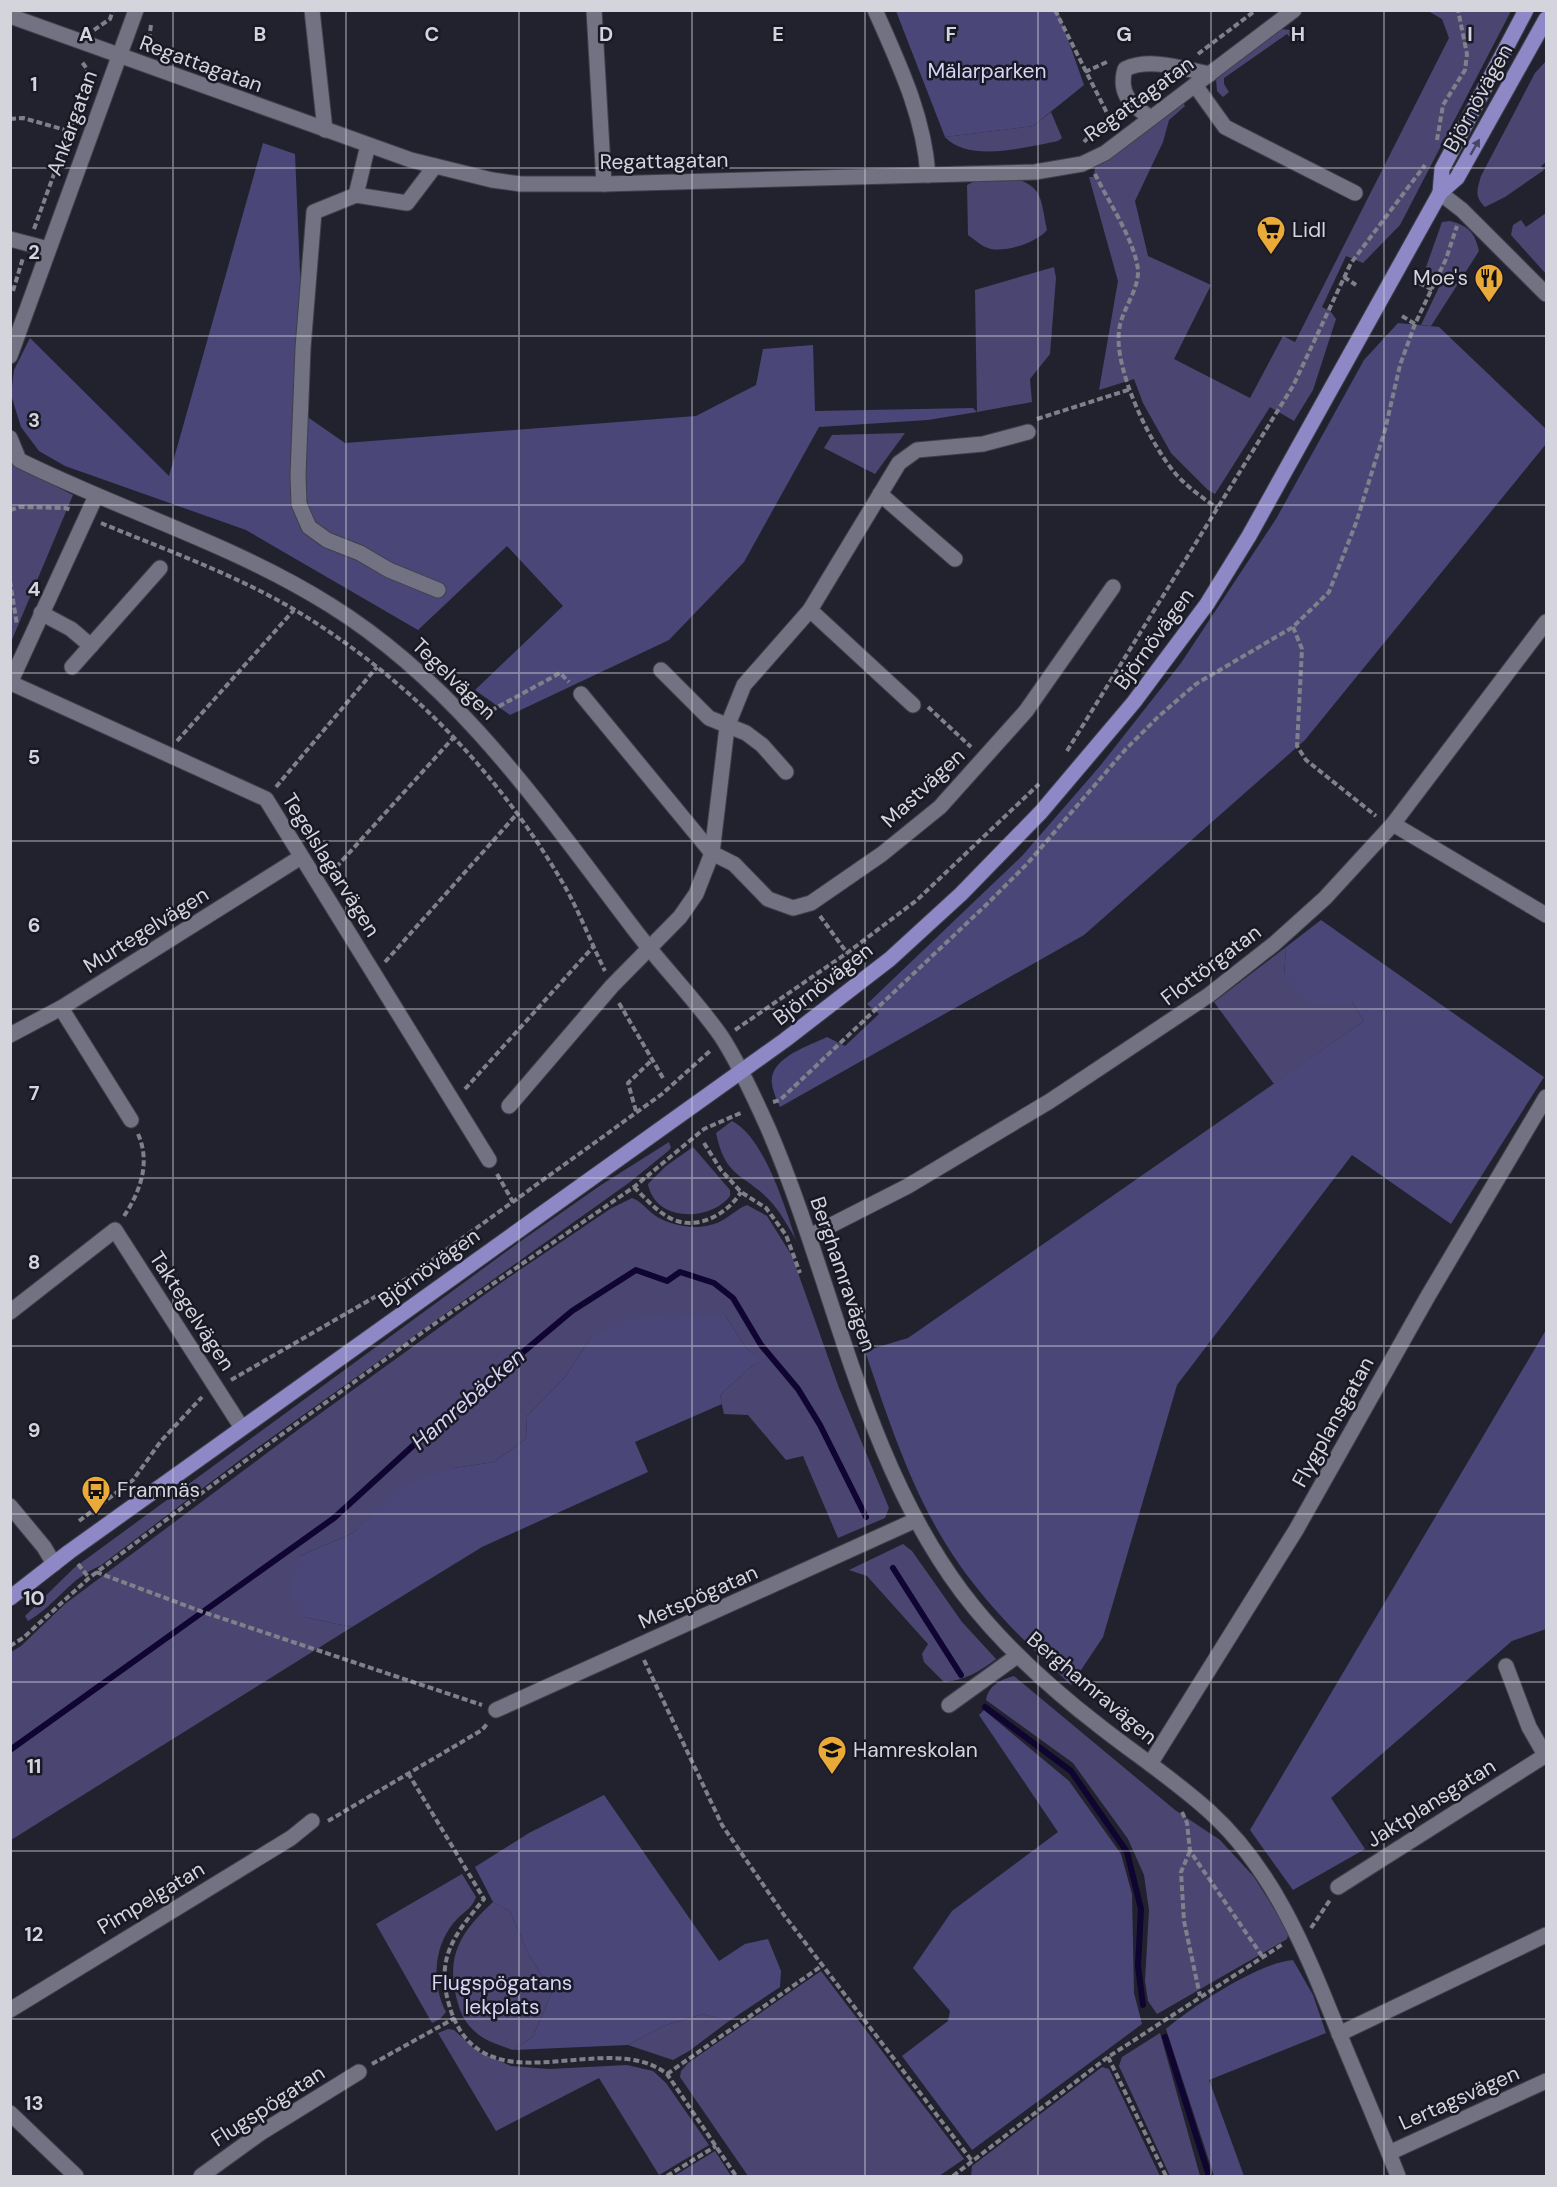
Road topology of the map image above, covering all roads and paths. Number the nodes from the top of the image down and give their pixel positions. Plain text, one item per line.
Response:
1 (113, 10) edge
2 (136, 10) edge
3 (312, 10) edge
4 (594, 10) edge
5 (875, 10) edge
6 (1055, 10) edge
7 (1294, 10) edge
8 (1458, 10) edge
9 (1526, 10) edge
10 (10, 16) edge
11 (1546, 19) edge
12 (88, 45) junction
13 (119, 57) junction
14 (1210, 74) junction
15 (1195, 85) junction
16 (1151, 118) junction
17 (10, 119) edge
18 (1110, 119) dead end
19 (326, 130) junction
20 (69, 131) junction
21 (1085, 141) dead end
22 (1437, 144) dead end
23 (368, 145) junction
24 (1089, 161) junction
25 (1429, 162) dead end
26 (435, 166) junction
27 (928, 175) junction
28 (604, 184) junction
29 (1356, 193) dead end
30 (1440, 193) junction
31 (356, 195) junction
32 (10, 238) edge
33 (28, 244) junction
34 (48, 249) junction
35 (1446, 259) dead end
36 (1351, 263) junction
37 (1344, 277) junction
38 (1419, 283) dead end
39 (13, 285) edge
40 (1356, 285) dead end
41 (1433, 290) junction
42 (1546, 294) edge
43 (10, 298) edge
44 (1402, 316) dead end
45 (1415, 324) junction
46 (10, 356) edge
47 (1293, 386) junction
48 (1131, 390) junction
49 (1028, 432) joint
50 (10, 438) edge
51 (880, 494) junction
52 (96, 496) junction
53 (1217, 508) junction
54 (10, 510) edge
55 (86, 516) junction
56 (955, 559) dead end
57 (160, 568) dead end
58 (10, 581) edge
59 (1113, 587) dead end
60 (438, 590) dead end
61 (294, 610) junction
62 (810, 610) junction
63 (41, 613) junction
64 (1546, 622) edge
65 (91, 646) junction
66 (21, 659) junction
67 (377, 667) junction
68 (72, 668) dead end
69 (661, 670) dead end
70 (11, 683) edge
71 (581, 694) joint
72 (913, 705) joint
73 (471, 722) junction
74 (727, 727) junction
75 (454, 737) junction
76 (166, 753) junction
77 (1064, 756) dead end
78 (985, 759) junction
79 (786, 772) dead end
80 (1048, 776) dead end
81 (266, 799) junction
82 (516, 814) junction
83 (1393, 824) junction
84 (712, 853) junction
85 (301, 856) junction
86 (320, 886) junction
87 (811, 903) junction
88 (1546, 915) edge
89 (593, 947) junction
90 (649, 949) junction
91 (847, 953) junction
92 (375, 974) junction
93 (612, 987) junction
94 (61, 1008) junction
95 (10, 1035) edge
96 (722, 1038) junction
97 (652, 1060) junction
98 (740, 1073) junction
99 (663, 1078) dead end
100 (1546, 1097) edge
101 (453, 1102) junction
102 (508, 1106) dead end
103 (636, 1112) junction
104 (131, 1120) joint
105 (704, 1143) dead end
106 (489, 1160) joint
107 (513, 1202) junction
108 (109, 1234) junction
109 (810, 1236) junction
110 (10, 1312) edge
111 (217, 1388) junction
112 (242, 1428) junction
113 (10, 1506) edge
114 (916, 1520) junction
115 (74, 1525) dead end
116 (54, 1564) junction
117 (96, 1572) junction
118 (10, 1598) edge
119 (10, 1646) edge
120 (638, 1646) junction
121 (1017, 1656) junction
122 (1506, 1666) dead end
123 (949, 1705) dead end
124 (496, 1710) junction
125 (1546, 1755) edge
126 (1150, 1764) junction
127 (408, 1773) junction
128 (1181, 1810) dead end
129 (312, 1821) joint
130 (1190, 1851) junction
131 (1338, 1887) joint
132 (1312, 1928) dead end
133 (1546, 1935) edge
134 (823, 1965) junction
135 (1200, 1996) junction
136 (10, 2010) edge
137 (455, 2018) junction
138 (1339, 2034) junction
139 (1108, 2056) junction
140 (359, 2072) joint
141 (667, 2074) junction
142 (1546, 2081) edge
143 (10, 2113) edge
144 (716, 2146) junction
145 (1389, 2153) junction
146 (972, 2162) junction
147 (963, 2170) junction
148 (76, 2176) edge
149 (201, 2176) edge
150 (667, 2176) edge
151 (736, 2176) edge
152 (953, 2176) edge
153 (965, 2176) edge
154 (1166, 2176) edge
155 (1398, 2176) edge

1 - 12 path
2 - 13 street, Ankargatan
3 - 19 street
4 - 28 street
5 - 27 street
6 - 18 path
7 - 14 street, Regattagatan
8 - 22 path
9 - 30 main road, Björnövägen
10 - 12 street, Regattagatan
30 -> 11 main road, Björnövägen
12 - 13 street, Regattagatan
12 - 20 path
13 - 19 street, Regattagatan
13 - 34 street, Ankargatan
14 - 15 street, Regattagatan
14 - 16 street
15 - 16 street, Regattagatan
15 - 29 street
16 - 24 street, Regattagatan
17 - 20 path
19 - 23 street, Regattagatan
20 - 33 path
21 - 24 path
23 - 26 street, Regattagatan
23 - 31 street
24 - 27 street, Regattagatan
24 - 48 path
25 - 36 path
26 - 28 street, Regattagatan
26 - 31 street
27 - 28 street, Regattagatan
30 - 42 street
30 - 98 main road, Björnövägen
31 - 60 street
32 - 33 street
33 - 34 street
33 - 39 path
34 - 46 street, Ankargatan
35 - 41 path
36 - 37 path
36 - 47 path
37 - 40 path
37 - 47 path
38 - 41 path
39 - 43 path
41 - 45 path
44 - 45 path
45 - 83 path
47 - 53 path
48 - 49 path
48 - 53 path
49 - 51 street
50 - 52 street, Tegelvägen
51 - 56 street
51 - 62 street
52 - 55 street, Tegelslagarvägen
52 - 73 street, Tegelvägen
53 - 77 path
54 - 55 path
55 - 61 path
55 - 63 street, Tegelslagarvägen
57 - 65 street
58 - 66 path
59 - 78 street, Mastvägen
61 - 67 path
61 - 76 path
62 - 72 street
62 - 74 street
63 - 65 street
63 - 66 street, Tegelslagarvägen
64 - 83 street, Flottörgatan
65 - 68 street
66 - 70 street, Tegelslagarvägen
67 - 75 path
67 - 81 path
69 - 74 street
70 - 76 street, Tegelslagarvägen
71 - 73 path
71 - 84 street
72 - 78 path
73 - 90 street, Tegelvägen
74 - 79 street
74 - 84 street
75 - 82 path
75 - 86 path
76 - 81 street, Tegelslagarvägen
78 - 87 street, Mastvägen
80 - 91 path
81 - 85 street, Tegelslagarvägen
82 - 89 path
82 - 92 path
83 - 88 street
83 - 109 street, Flottörgatan
84 - 87 street
84 - 90 street
85 - 86 street, Tegelslagarvägen
85 - 94 street, Murtegelvägen
86 - 92 street, Tegelslagarvägen
87 - 91 path
89 - 93 path
89 - 101 path
90 - 93 street
90 - 96 street, Tegelvägen
91 - 96 path
92 - 101 street, Tegelslagarvägen
93 - 97 path
93 - 102 street
94 - 95 street, Murtegelvägen
94 - 104 street
96 - 98 street, Tegelvägen
96 - 103 path
97 - 99 path
97 - 103 path
98 - 109 street, Berghamravägen
98 - 112 main road, Björnövägen
100 - 126 street, Flygplansgatan
101 - 106 street, Tegelslagarvägen
103 - 107 path
104 - 108 path
105 - 117 path
106 - 107 path
107 - 111 path
108 - 110 street
108 - 111 street, Taktegelvägen
109 - 114 street, Berghamravägen
111 - 112 street, Taktegelvägen
111 - 115 path
112 - 116 main road, Björnövägen
113 - 116 street
114 - 120 street, Metspögatan
114 - 121 street, Berghamravägen
116 - 118 main road, Björnövägen
117 - 119 path
117 - 124 path
120 - 124 street, Metspögatan
120 - 134 path
121 - 123 street
121 - 126 street, Berghamravägen
122 - 125 street
124 - 127 path
125 - 131 street, Jaktplansgatan
126 - 138 street, Berghamravägen
127 - 129 path
127 - 137 path
128 - 130 path
129 - 136 street, Pimpelgatan
130 - 135 path
130 - 135 path
131 - 132 path
133 - 138 street
134 - 141 path
134 - 146 path
135 - 139 path
137 - 140 path
137 - 141 path
138 - 145 street, Berghamravägen
139 - 146 path
139 - 154 path
140 - 149 street, Flugspögatan
141 - 144 path
142 - 145 street, Lertagsvägen
143 - 148 street
144 - 150 path
144 - 151 path
145 - 155 street, Berghamravägen
146 - 147 path
147 - 152 path
147 - 153 path

